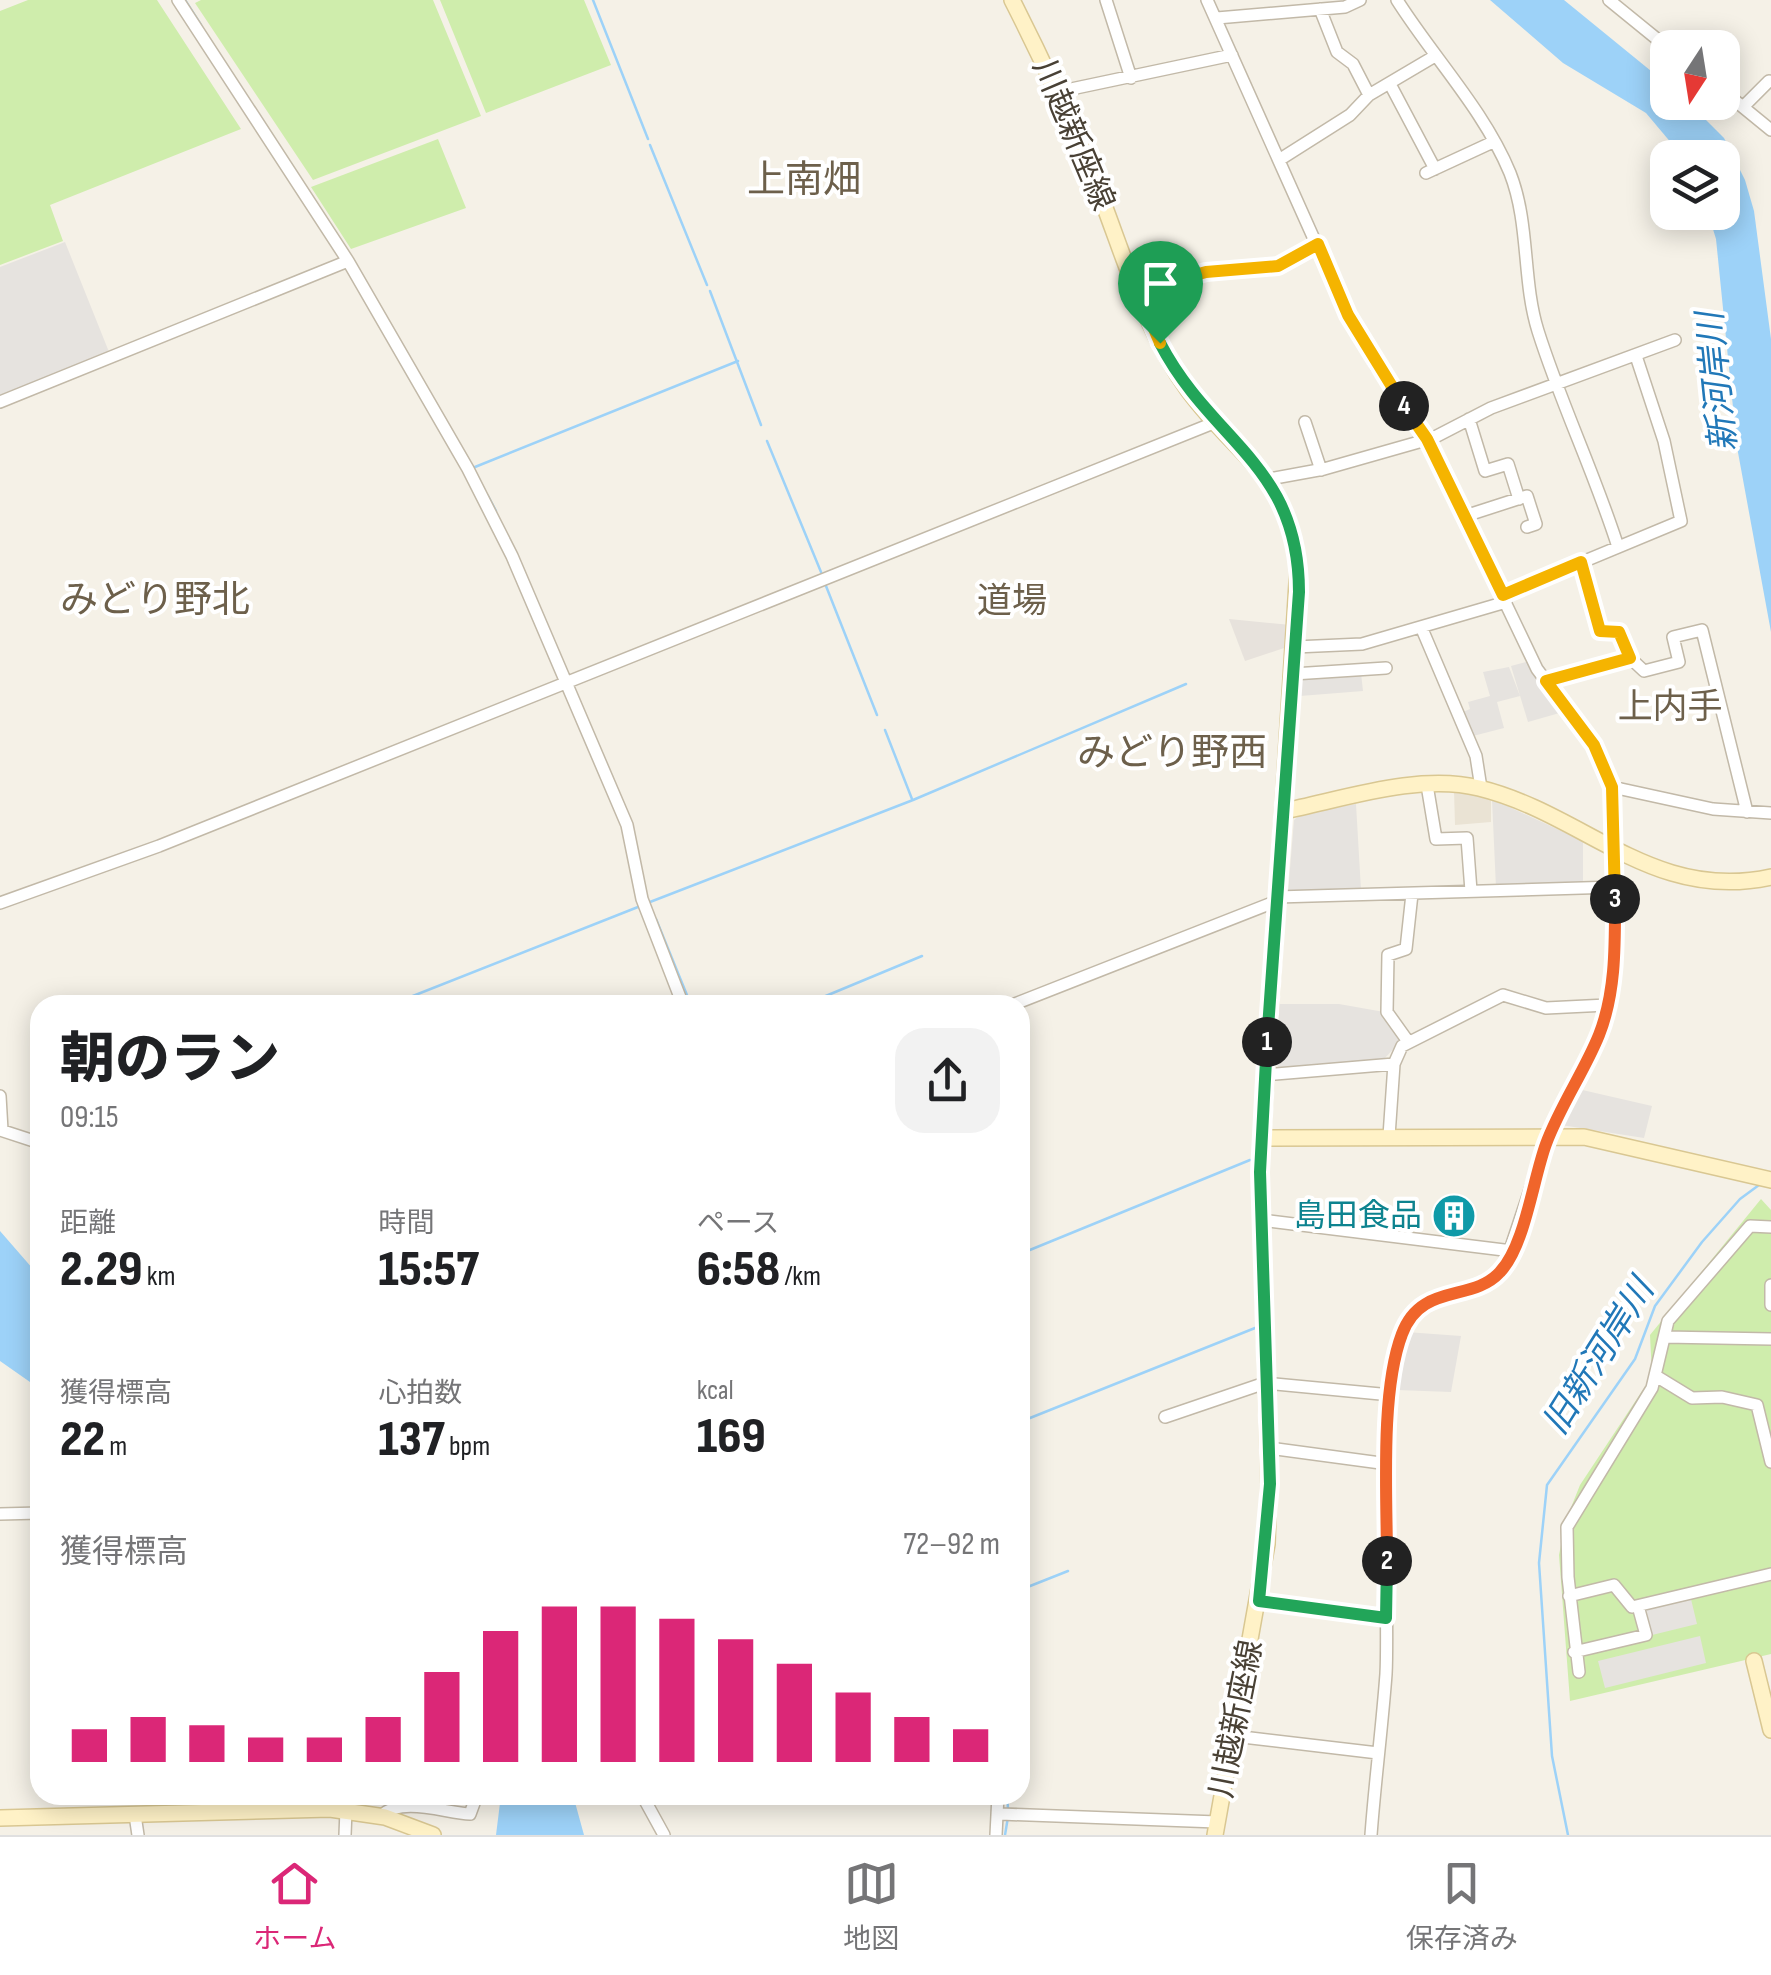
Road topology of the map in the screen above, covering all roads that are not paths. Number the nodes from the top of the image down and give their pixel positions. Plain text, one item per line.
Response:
1 (178, 0) edge
2 (1012, 0) edge
3 (1106, 0) edge
4 (1207, 0) edge
5 (1360, 0) edge
6 (1397, 0) edge
7 (1610, 0) edge
8 (1320, 10) junction
9 (1217, 18) junction
10 (1650, 33) edge
11 (1232, 55) junction
12 (1435, 56) junction
13 (1131, 78) junction
14 (1769, 81) edge
15 (1390, 84) junction
16 (1057, 92) junction
17 (1369, 95) junction
18 (1740, 103) edge
19 (1744, 106) junction
20 (1769, 124) edge
21 (1494, 142) junction
22 (1279, 160) junction
23 (1318, 244) junction
24 (348, 262) junction
25 (1138, 291) junction
26 (1675, 340) dead end
27 (1636, 356) junction
28 (1559, 384) junction
29 (0, 402) edge
30 (1469, 419) junction
31 (1216, 422) junction
32 (1304, 422) dead end
33 (1427, 439) junction
34 (1321, 470) junction
35 (1269, 479) junction
36 (1519, 499) junction
37 (1464, 516) junction
38 (1528, 528) dead end
39 (1618, 547) junction
40 (1581, 562) junction
41 (1504, 599) junction
42 (1422, 629) junction
43 (1295, 646) junction
44 (1630, 658) junction
45 (1386, 668) dead end
46 (1294, 674) junction
47 (1546, 681) junction
48 (566, 682) junction
49 (1426, 785) junction
50 (1612, 787) junction
51 (1481, 788) junction
52 (1284, 811) junction
53 (1747, 812) junction
54 (1771, 812) edge
55 (1614, 849) junction
56 (1771, 878) edge
57 (1615, 887) junction
58 (1470, 892) junction
59 (1412, 894) junction
60 (1277, 899) junction
61 (0, 903) edge
62 (680, 995) edge
63 (1030, 998) edge
64 (1607, 1004) junction
65 (1408, 1040) junction
66 (1394, 1064) junction
67 (1265, 1075) junction
68 (0, 1096) edge
69 (1, 1130) edge
70 (1550, 1135) junction
71 (1389, 1136) junction
72 (1261, 1138) junction
73 (30, 1140) edge
74 (1771, 1180) edge
75 (1260, 1220) junction
76 (1771, 1227) edge
77 (1512, 1251) junction
78 (1771, 1285) edge
79 (1771, 1305) edge
80 (1665, 1337) junction
81 (1771, 1339) edge
82 (1656, 1376) junction
83 (1265, 1383) junction
84 (1391, 1395) junction
85 (1165, 1417) dead end
86 (1269, 1448) junction
87 (1771, 1462) edge
88 (1388, 1464) junction
89 (0, 1514) edge
90 (30, 1514) edge
91 (1771, 1574) edge
92 (1569, 1596) junction
93 (1259, 1601) junction
94 (1638, 1606) junction
95 (1386, 1618) junction
96 (1574, 1652) junction
97 (1754, 1661) dead end
98 (1579, 1672) dead end
99 (1771, 1730) edge
100 (1234, 1736) junction
101 (1378, 1753) junction
102 (211, 1805) edge
103 (473, 1805) edge
104 (648, 1805) edge
105 (999, 1805) edge
106 (346, 1810) junction
107 (211, 1812) junction
108 (1000, 1814) junction
109 (135, 1815) junction
110 (381, 1816) junction
111 (0, 1818) edge
112 (1216, 1828) edge
113 (138, 1835) edge
114 (346, 1835) edge
115 (432, 1835) edge
116 (664, 1835) edge
117 (996, 1835) edge
118 (1371, 1835) edge

1 - 24 street
2 - 16 main road, 川越新座線
3 - 13 street
4 - 9 street
5 - 8 street
6 - 12 street
7 - 10 street
8 - 9 street
8 - 17 street
9 - 11 street
11 - 13 street
11 - 22 street
12 - 15 street
12 - 21 street
13 - 16 street
14 - 19 street
15 - 17 street
15 - 21 street
16 - 25 main road, 川越新座線
17 - 22 street
18 - 19 street
19 - 20 street
21 - 28 street
22 - 23 street
23 - 25 street
23 - 33 street
24 - 29 street
24 - 48 street
25 - 31 main road, 川越新座線
26 - 27 street
27 - 28 street
27 - 39 street
28 - 30 street
28 - 39 street
30 - 33 street
30 - 36 street
31 - 35 main road, 川越新座線
31 - 48 street
32 - 34 street
33 - 34 street
33 - 37 street
34 - 35 street
35 - 43 main road, 川越新座線
36 - 37 street
36 - 38 street
37 - 41 street
39 - 40 street
40 - 41 street
40 - 44 street
41 - 42 street
41 - 47 street
42 - 43 street
42 - 51 street
43 - 46 main road, 川越新座線
44 - 47 street
44 - 53 street
45 - 46 street
46 - 52 main road, 川越新座線
47 - 50 street
48 - 61 street
48 - 62 street
49 - 51 main road
49 - 52 main road
49 - 58 street
50 - 53 street
50 - 55 street
51 - 55 main road
52 - 60 main road, 川越新座線
53 - 54 street
55 - 56 main road
55 - 57 street
57 - 58 street
57 - 64 street
58 - 59 street
59 - 60 street
59 - 65 street
60 - 63 street
60 - 67 main road, 川越新座線
64 - 65 street
64 - 70 street
65 - 66 street
66 - 67 street
66 - 71 street
67 - 72 main road, 川越新座線
68 - 69 street
69 - 73 street
70 - 71 main road
70 - 74 main road
70 - 77 street
71 - 72 main road
72 - 75 main road, 川越新座線
75 - 77 street
75 - 83 main road, 川越新座線
76 - 80 street
77 - 84 street
78 - 79 street
80 - 81 street
80 - 82 street
82 - 87 street
82 - 92 street
83 - 84 street
83 - 85 street
83 - 86 main road, 川越新座線
84 - 88 street
86 - 88 street
86 - 93 main road, 川越新座線
88 - 95 street
89 - 90 street
91 - 94 street
92 - 94 street
92 - 96 street
93 - 95 street
93 - 100 main road, 川越新座線
94 - 96 street
95 - 101 street
96 - 98 street
97 - 99 main road
100 - 101 street
100 - 112 main road, 川越新座線
101 - 118 street
102 - 107 street
103 - 110 street
104 - 116 street
105 - 108 street
106 - 107 main road
106 - 110 main road
106 - 114 street
107 - 109 main road
108 - 112 street
108 - 117 street
109 - 111 main road
109 - 113 street
110 - 115 main road

